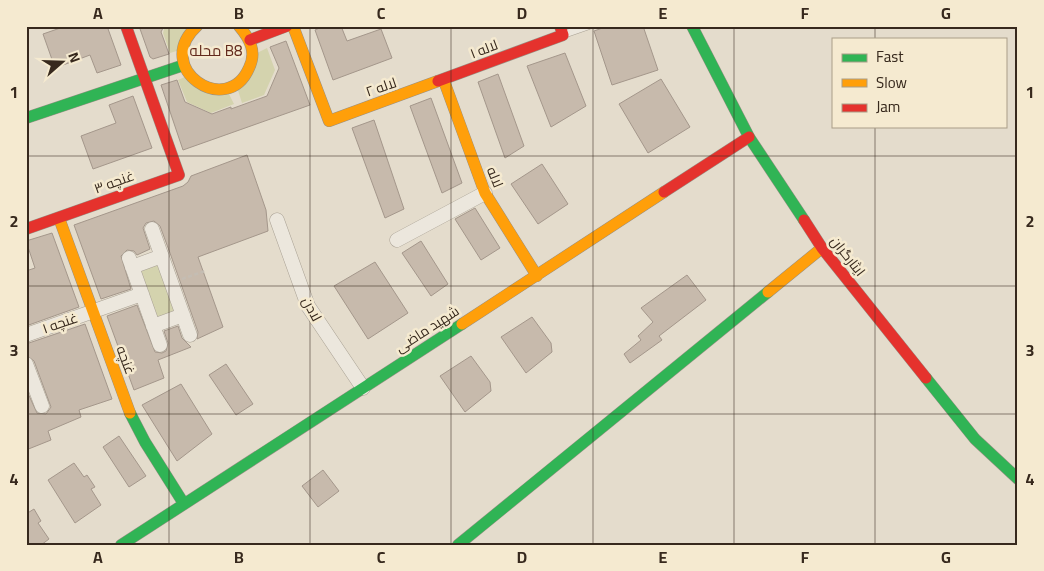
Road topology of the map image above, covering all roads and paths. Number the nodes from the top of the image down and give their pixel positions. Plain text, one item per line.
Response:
1 (126, 26) edge
2 (197, 26) edge
3 (238, 26) edge
4 (287, 26) edge
5 (293, 26) edge
6 (588, 26) edge
7 (692, 26) edge
8 (561, 31) edge
9 (250, 40) junction
10 (184, 65) junction
11 (144, 78) junction
12 (444, 81) junction
13 (26, 118) edge
14 (749, 137) junction
15 (484, 193) junction
16 (59, 218) junction
17 (277, 220) dead end
18 (26, 229) edge
19 (152, 229) dead end
20 (398, 240) dead end
21 (822, 248) junction
22 (162, 256) junction
23 (205, 271) dead end
24 (537, 276) junction
25 (172, 283) junction
26 (142, 294) junction
27 (93, 311) junction
28 (183, 315) junction
29 (153, 326) junction
30 (26, 335) edge
31 (190, 335) dead end
32 (160, 345) dead end
33 (27, 368) edge
34 (363, 388) junction
35 (42, 406) dead end
36 (1018, 479) edge
37 (184, 504) junction
38 (121, 545) edge
39 (458, 545) edge

1 - 11 street
2 - 10 street
3 - 9 street
4 - 9 street
5 - 12 street, لاله ۲
6 - 8 lane
7 - 14 street, ایثارگران
8 - 12 street, لاله ۱
9 - 10 street
10 - 11 street
11 - 13 street
11 - 16 street, غنچه ۳
12 - 15 street, لاله
14 - 21 street, ایثارگران
14 - 24 street, شهید ماضی
15 - 20 street
15 - 24 street, لاله
16 - 18 street, غنچه ۳
16 - 27 street, غنچه
17 - 34 street, لادن
19 - 22 street
21 - 36 street, ایثارگران
21 - 39 street
22 - 25 street
22 - 26 street
23 - 25 path
24 - 34 street, شهید ماضی
25 - 28 street
26 - 27 street, غنچه ۱
26 - 29 street
27 - 30 street, غنچه ۱
27 - 37 street, غنچه
28 - 29 street
28 - 31 street
29 - 32 street
33 - 35 street
34 - 37 street, شهید ماضی
37 - 38 street, شهید ماضی

